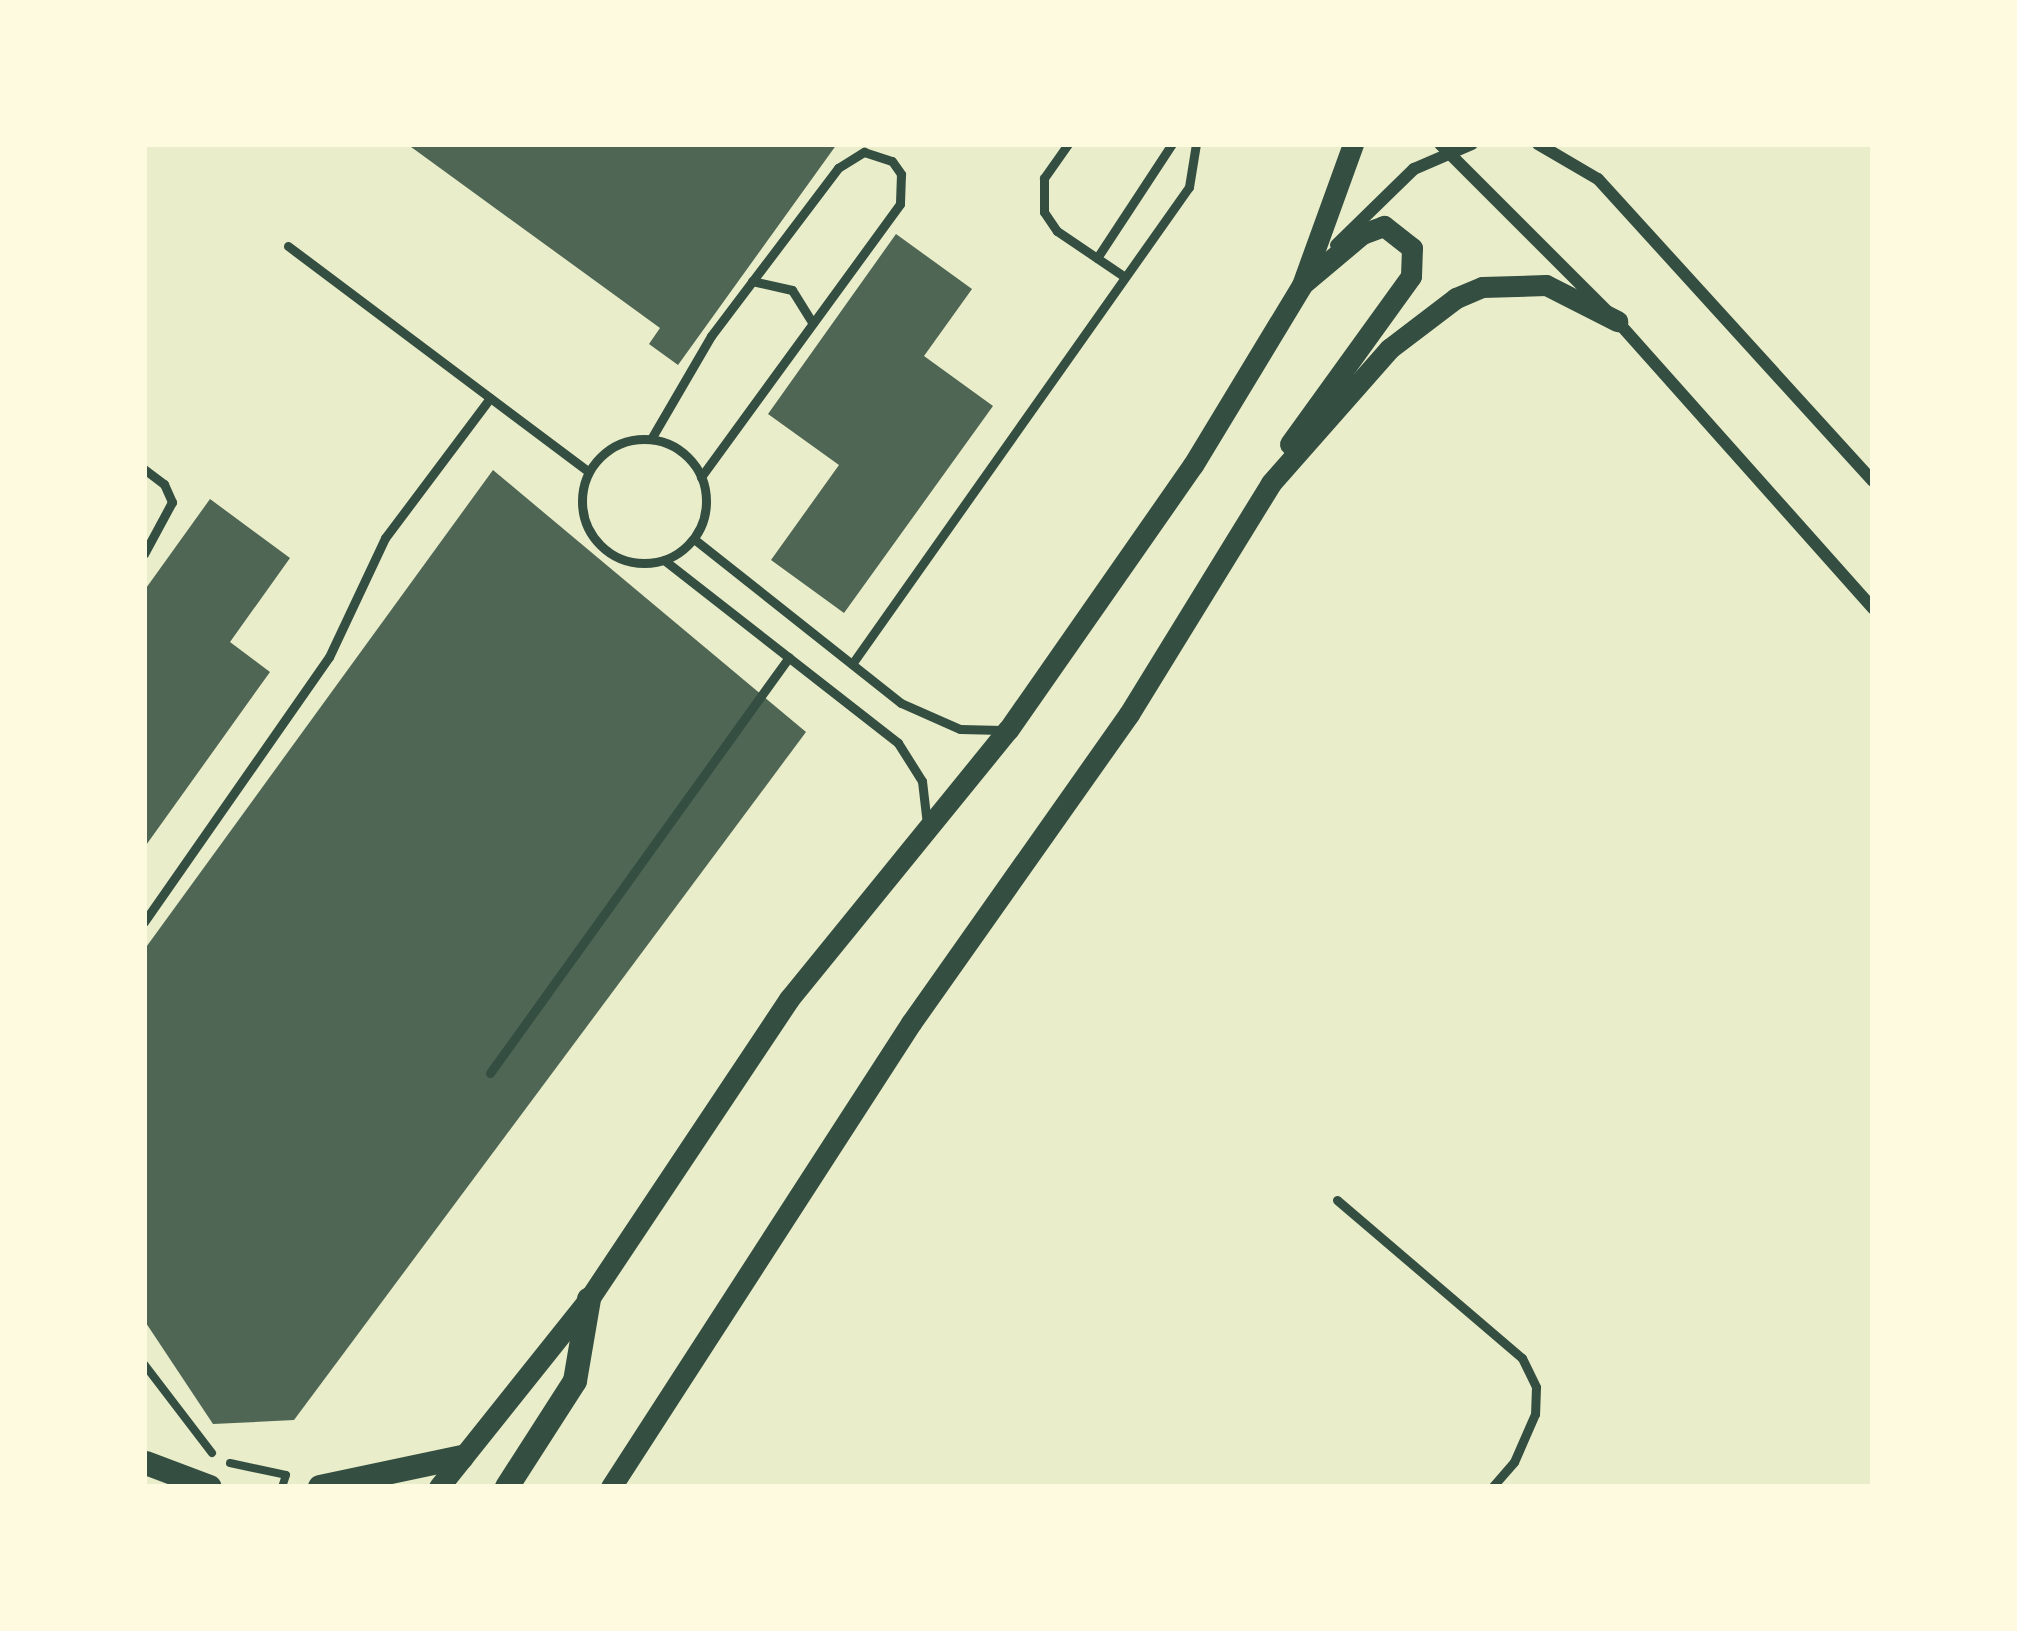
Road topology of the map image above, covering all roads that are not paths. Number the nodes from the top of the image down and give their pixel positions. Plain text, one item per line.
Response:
1 (1068, 144) edge
2 (1172, 144) edge
3 (1196, 144) edge
4 (1353, 144) edge
5 (1472, 144) edge
6 (1538, 144) edge
7 (1444, 147) edge
8 (288, 246) dead end
9 (1097, 259) junction
10 (1122, 275) junction
11 (752, 281) junction
12 (1302, 286) junction
13 (1617, 321) junction
14 (813, 323) junction
15 (490, 398) junction
16 (651, 439) junction
17 (144, 470) edge
18 (588, 472) junction
19 (701, 477) junction
20 (1873, 481) edge
21 (1271, 483) junction
22 (694, 539) junction
23 (144, 554) edge
24 (664, 560) junction
25 (1873, 608) edge
26 (789, 657) junction
27 (852, 664) junction
28 (1008, 730) junction
29 (928, 834) junction
30 (144, 922) edge
31 (490, 1073) dead end
32 (1337, 1200) dead end
33 (589, 1299) junction
34 (462, 1457) junction
35 (145, 1461) edge
36 (166, 1487) edge
37 (210, 1487) edge
38 (320, 1487) edge
39 (439, 1487) edge
40 (507, 1487) edge
41 (611, 1487) edge
42 (1492, 1487) edge

1 - 9 lane
2 - 9 lane
3 - 10 lane
4 - 12 street
5 - 7 street
6 - 20 street
7 - 12 street
7 - 13 street
8 - 15 lane
9 - 10 lane
10 - 27 lane
11 - 14 lane
11 - 14 lane
11 - 16 lane
12 - 21 street
12 - 28 street
13 - 21 street
13 - 25 street
14 - 19 lane
15 - 18 lane
15 - 30 lane
16 - 18 lane
16 - 19 lane
17 - 23 lane
18 - 24 lane
19 - 22 lane
21 - 41 street
22 - 24 lane
22 - 27 lane
24 - 26 lane
26 - 29 lane
26 - 31 lane
27 - 28 lane
28 - 29 street
29 - 33 street
32 - 42 lane
33 - 34 street
33 - 40 main road
34 - 38 main road
34 - 39 street
35 - 36 main road
35 - 37 main road

